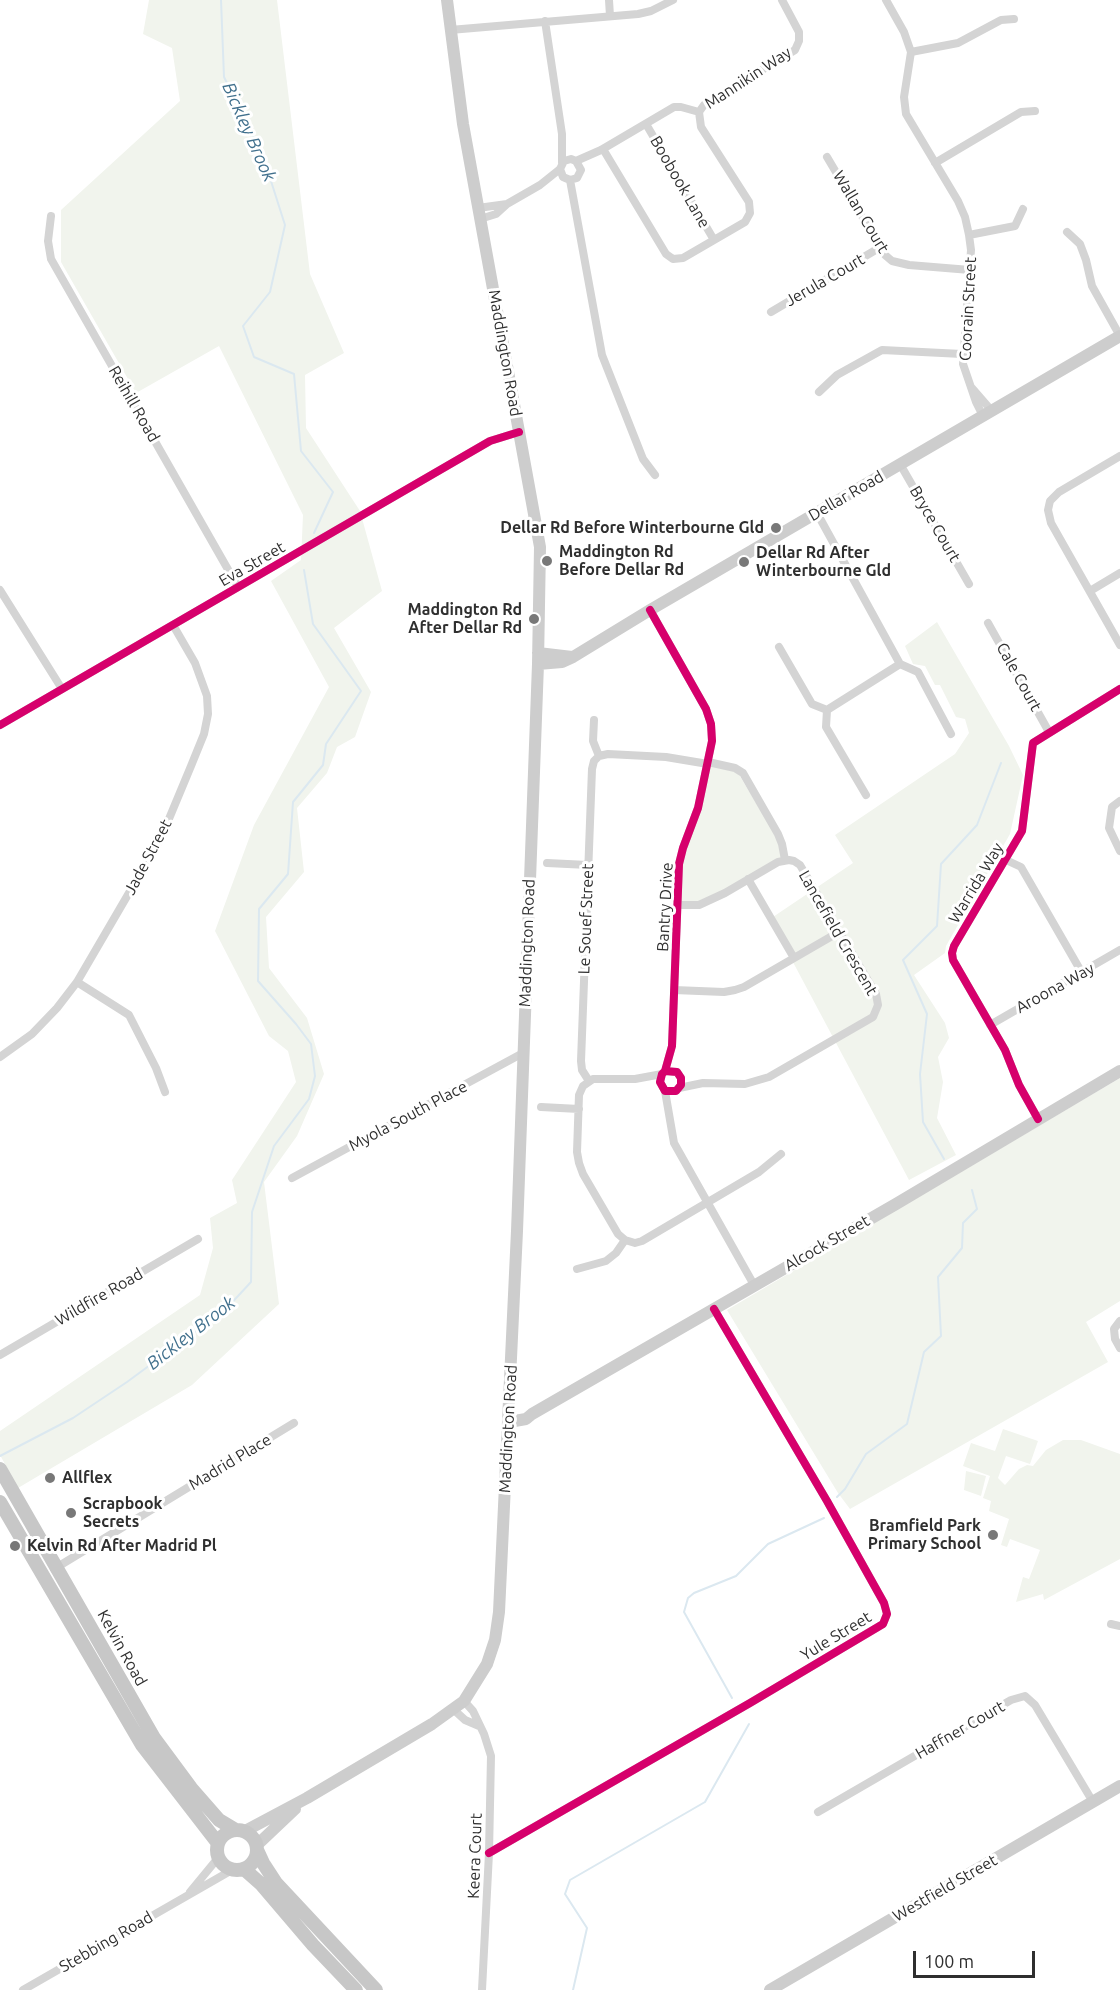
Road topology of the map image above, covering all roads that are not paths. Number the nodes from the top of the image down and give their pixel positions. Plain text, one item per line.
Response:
1 (447, 0) edge
2 (609, 0) edge
3 (673, 0) edge
4 (782, 0) edge
5 (886, 0) edge
6 (610, 16) junction
7 (1014, 19) dead end
8 (546, 21) junction
9 (450, 30) junction
10 (911, 52) junction
11 (1035, 111) dead end
12 (699, 112) junction
13 (646, 124) junction
14 (562, 134) junction
15 (602, 149) junction
16 (827, 157) dead end
17 (574, 160) junction
18 (935, 163) junction
19 (569, 173) junction
20 (1023, 209) dead end
21 (479, 213) junction
22 (51, 216) dead end
23 (1066, 232) dead end
24 (969, 235) junction
25 (714, 240) junction
26 (879, 248) junction
27 (970, 270) junction
28 (771, 312) dead end
29 (1120, 336) edge
30 (963, 354) junction
31 (819, 392) dead end
32 (988, 413) junction
33 (519, 432) junction
34 (1120, 456) edge
35 (900, 464) junction
36 (655, 475) dead end
37 (817, 513) junction
38 (1120, 573) edge
39 (969, 584) dead end
40 (238, 587) junction
41 (0, 590) edge
42 (1090, 591) junction
43 (650, 610) junction
44 (988, 623) dead end
45 (173, 625) junction
46 (1120, 645) edge
47 (779, 646) dead end
48 (538, 658) junction
49 (900, 664) junction
50 (62, 689) junction
51 (1120, 689) edge
52 (827, 710) junction
53 (594, 720) dead end
54 (0, 725) edge
55 (1049, 732) junction
56 (951, 734) dead end
57 (599, 756) junction
58 (708, 763) junction
59 (866, 795) dead end
60 (1120, 801) edge
61 (1120, 851) edge
62 (785, 860) junction
63 (1006, 860) junction
64 (548, 863) dead end
65 (588, 865) junction
66 (748, 879) junction
67 (678, 905) junction
68 (839, 932) junction
69 (1120, 950) edge
70 (794, 958) junction
71 (1082, 973) junction
72 (77, 982) junction
73 (675, 990) junction
74 (990, 1024) junction
75 (672, 1046) junction
76 (523, 1053) junction
77 (0, 1057) edge
78 (1120, 1071) edge
79 (664, 1073) junction
80 (678, 1073) junction
81 (635, 1080) junction
82 (589, 1081) junction
83 (703, 1083) junction
84 (678, 1089) junction
85 (664, 1090) junction
86 (165, 1092) dead end
87 (541, 1107) dead end
88 (579, 1108) junction
89 (670, 1118) junction
90 (1038, 1119) junction
91 (781, 1154) dead end
92 (292, 1178) dead end
93 (707, 1202) junction
94 (198, 1239) dead end
95 (625, 1240) junction
96 (578, 1269) dead end
97 (754, 1285) junction
98 (714, 1309) junction
99 (1120, 1322) edge
100 (1120, 1348) edge
101 (0, 1355) edge
102 (509, 1417) junction
103 (294, 1423) dead end
104 (0, 1469) edge
105 (0, 1502) edge
106 (57, 1567) junction
107 (43, 1574) junction
108 (107, 1669) junction
109 (464, 1701) junction
110 (453, 1710) junction
111 (479, 1726) junction
112 (1120, 1786) edge
113 (307, 1798) junction
114 (1093, 1803) junction
115 (818, 1812) dead end
116 (240, 1830) junction
117 (217, 1842) junction
118 (257, 1847) junction
119 (489, 1853) junction
120 (218, 1858) junction
121 (238, 1869) junction
122 (188, 1895) junction
123 (354, 1967) junction
124 (336, 1970) junction
125 (23, 1990) edge
126 (356, 1990) edge
127 (376, 1990) edge
128 (482, 1990) edge
129 (770, 1990) edge

1 - 9 main road, Maddington Road
2 - 6 street
3 - 6 street
4 - 12 street, Mannikin Way
5 - 10 street, Coorain Street
6 - 8 street
7 - 10 street
8 - 9 street
8 - 14 street
9 - 21 main road, Maddington Road
10 - 18 street, Coorain Street
11 - 18 street
12 - 13 street
12 - 25 street, Mannikin Way
13 - 15 street
13 - 25 street, Boobook Lane
14 - 17 street
14 - 19 street
15 - 17 street
15 - 19 street
15 - 25 street, Mannikin Way
16 - 26 street, Wallan Court
17 - 19 street
17 - 19 street
18 - 24 street, Coorain Street
19 - 21 street
19 - 36 street
20 - 24 street
21 - 33 main road, Maddington Road
22 - 40 street, Reihill Road
23 - 29 street
24 - 27 street, Coorain Street
26 - 27 street, Wallan Court
26 - 28 street, Jerula Court
27 - 30 street, Coorain Street
29 - 32 main road, Dellar Road
30 - 31 street
30 - 32 street, Coorain Street
32 - 35 main road, Dellar Road
33 - 40 street, Eva Street
33 - 48 main road, Maddington Road
34 - 42 street
35 - 37 main road, Dellar Road
35 - 39 street, Bryce Court
37 - 43 main road, Dellar Road
37 - 49 street
38 - 42 street
40 - 45 street, Eva Street
41 - 50 street
42 - 46 street
43 - 48 main road, Dellar Road
43 - 58 street, Bantry Drive
44 - 55 street, Cale Court
45 - 50 street, Eva Street
45 - 72 street, Jade Street
47 - 52 street
48 - 76 main road, Maddington Road
49 - 52 street
49 - 56 street
50 - 54 street, Eva Street
51 - 55 street, Warrida Way
52 - 59 street
53 - 57 street, Le Souef Street
55 - 63 street, Warrida Way
57 - 58 street
57 - 65 street, Le Souef Street
58 - 62 street
58 - 67 street, Bantry Drive
60 - 61 street
62 - 66 street, Lancefield Crescent
62 - 68 street, Lancefield Crescent
63 - 71 street
63 - 74 street, Warrida Way
64 - 65 street
65 - 82 street, Le Souef Street
66 - 67 street, Lancefield Crescent
66 - 70 street
67 - 73 street, Bantry Drive
68 - 70 street
68 - 83 street, Lancefield Crescent
69 - 71 street, Aroona Way
70 - 73 street
71 - 74 street, Aroona Way
72 - 77 street, Jade Street
72 - 86 street
73 - 75 street, Bantry Drive
74 - 90 street, Warrida Way
75 - 79 street, Bantry Drive
75 - 80 street, Bantry Drive
76 - 92 street, Myola South Place
76 - 102 main road, Maddington Road
78 - 90 main road, Alcock Street
79 - 80 street
79 - 81 street
79 - 85 street
80 - 83 street, Lancefield Crescent
80 - 84 street
81 - 82 street
81 - 85 street
82 - 88 street
83 - 84 street, Lancefield Crescent
84 - 85 street
84 - 89 street
85 - 89 street
87 - 88 street
88 - 95 street
89 - 93 street
90 - 97 main road, Alcock Street
91 - 93 street
93 - 95 street
93 - 97 street
94 - 101 street, Wildfire Road
95 - 96 street
97 - 98 main road, Alcock Street
98 - 102 main road, Alcock Street
98 - 119 street, Yule Street
99 - 100 street
102 - 109 main road, Maddington Road
103 - 106 street, Madrid Place
104 - 106 main road, Kelvin Road
105 - 107 main road, Kelvin Road
106 - 107 street, Madrid Place
106 - 108 main road, Kelvin Road
107 - 108 main road, Kelvin Road
108 - 116 main road, Kelvin Road
108 - 117 main road, Kelvin Road
109 - 110 main road, Maddington Road
109 - 111 street, Keera Court
110 - 111 street
110 - 113 main road, Maddington Road
111 - 119 street, Keera Court
112 - 114 main road, Westfield Street
113 - 116 main road, Maddington Road
113 - 118 main road, Maddington Road
114 - 115 street, Haffner Court
114 - 129 main road, Westfield Street
116 - 117 main road
116 - 118 main road
117 - 120 main road
118 - 121 main road
118 - 123 main road
119 - 128 street, Keera Court
120 - 121 main road
120 - 122 street, Stebbing Road
121 - 122 street, Stebbing Road
121 - 124 main road
122 - 125 street, Stebbing Road
123 - 124 main road
123 - 127 main road
124 - 126 main road

